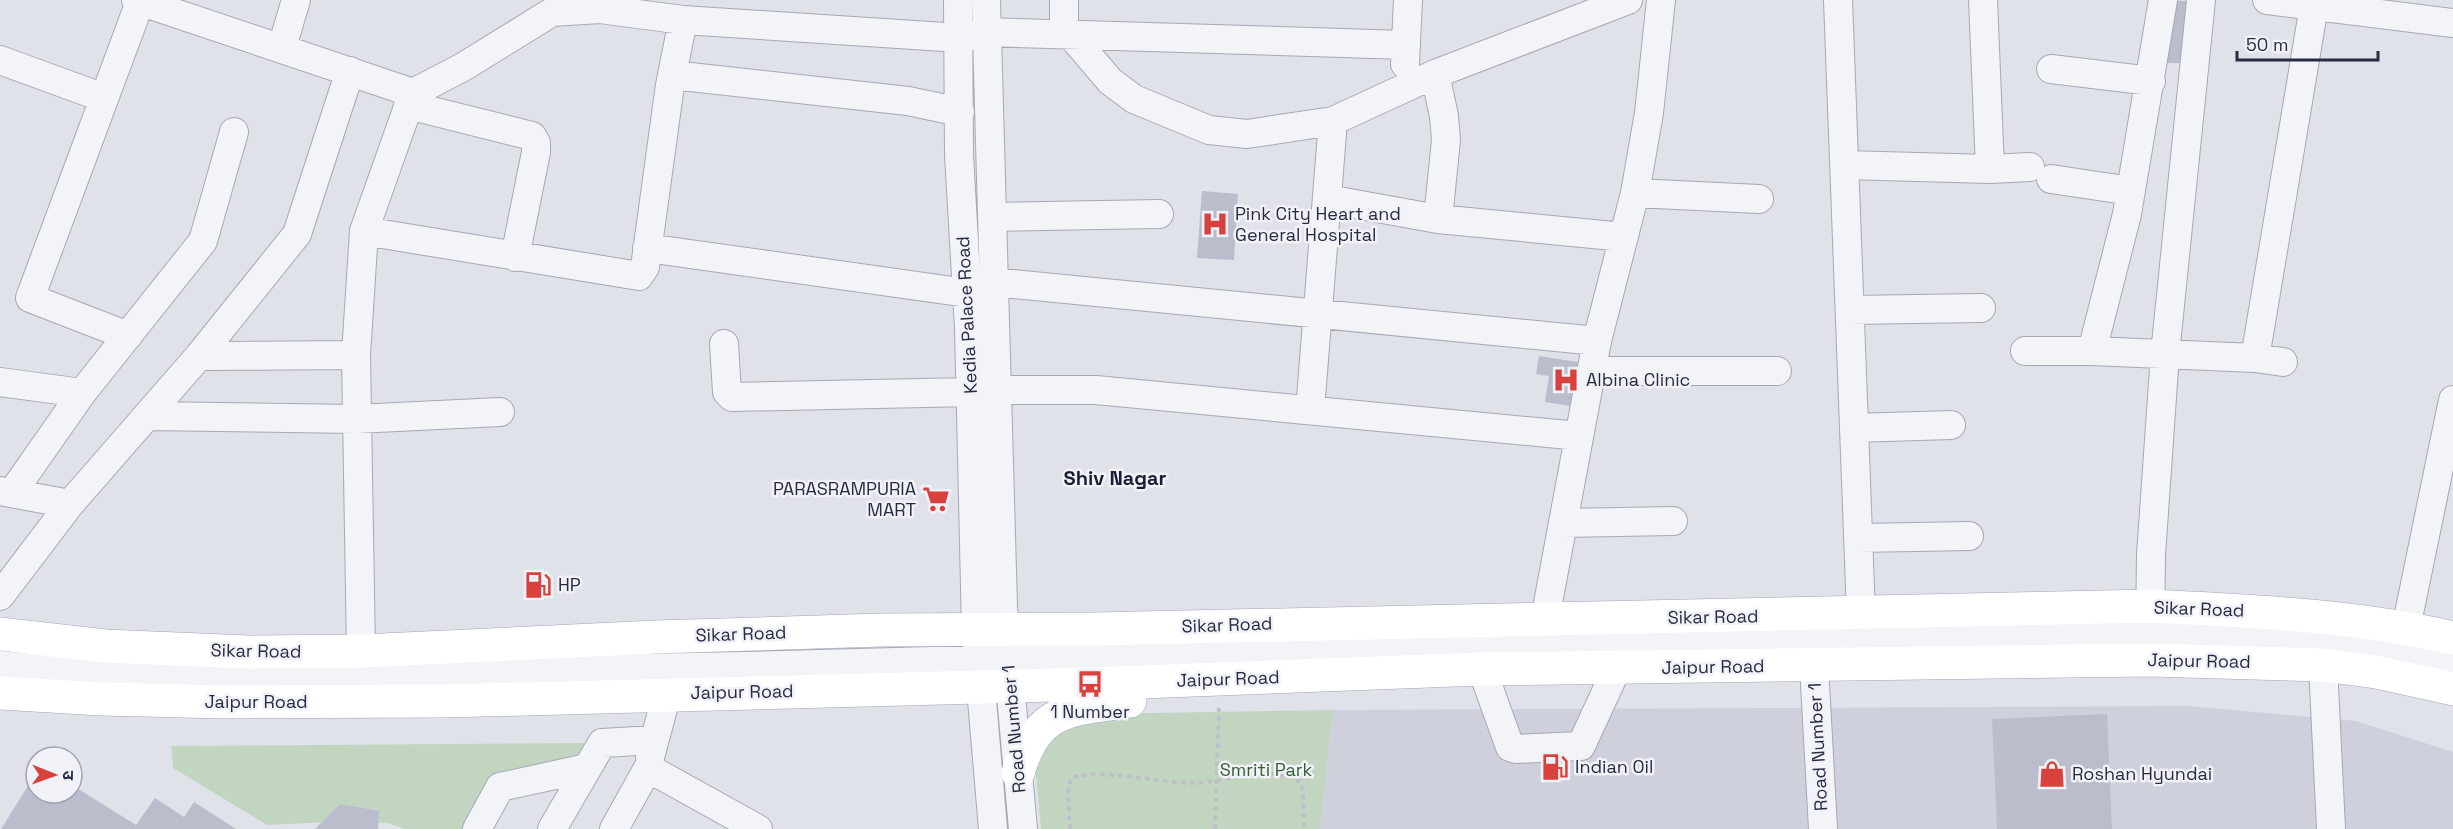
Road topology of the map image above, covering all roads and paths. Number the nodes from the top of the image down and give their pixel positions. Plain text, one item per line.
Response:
1 (296, 0) edge
2 (958, 0) edge
3 (986, 0) edge
4 (1064, 0) edge
5 (1408, 0) edge
6 (1628, 0) edge
7 (1661, 0) edge
8 (1838, 0) edge
9 (1983, 0) edge
10 (2163, 0) edge
11 (2201, 0) edge
12 (2267, 0) edge
13 (138, 1) edge
14 (2314, 3) edge
15 (564, 5) edge
16 (683, 20) junction
17 (2453, 23) edge
18 (987, 32) junction
19 (1067, 34) junction
20 (960, 38) junction
21 (1406, 45) junction
22 (282, 47) junction
23 (0, 60) edge
24 (2051, 69) dead end
25 (350, 71) junction
26 (1435, 74) junction
27 (672, 75) junction
28 (2151, 81) junction
29 (1404, 88) junction
30 (104, 98) junction
31 (410, 99) junction
32 (960, 111) junction
33 (1333, 121) junction
34 (234, 132) dead end
35 (1845, 165) junction
36 (1990, 169) junction
37 (2132, 191) junction
38 (1635, 193) junction
39 (1327, 199) junction
40 (1759, 199) dead end
41 (1159, 214) dead end
42 (992, 217) junction
43 (1438, 219) junction
44 (364, 231) junction
45 (1624, 237) junction
46 (647, 248) junction
47 (515, 257) junction
48 (993, 282) junction
49 (967, 293) junction
50 (1981, 308) dead end
51 (1850, 310) junction
52 (1318, 315) junction
53 (128, 336) junction
54 (1597, 341) junction
55 (724, 344) dead end
56 (2025, 351) dead end
57 (2092, 351) junction
58 (2165, 354) junction
59 (356, 355) junction
60 (199, 356) junction
61 (1591, 371) junction
62 (1777, 371) dead end
63 (0, 382) edge
64 (984, 391) junction
65 (82, 393) junction
66 (2453, 400) edge
67 (1310, 410) junction
68 (500, 412) dead end
69 (147, 416) junction
70 (356, 420) junction
71 (1951, 425) dead end
72 (1854, 428) junction
73 (1579, 436) junction
74 (6, 492) edge
75 (70, 504) junction
76 (1673, 521) dead end
77 (1563, 523) junction
78 (1969, 536) dead end
79 (1859, 538) junction
80 (0, 596) edge
81 (1861, 607) junction
82 (1546, 613) junction
83 (2407, 622) junction
84 (2150, 623) junction
85 (2453, 625) edge
86 (0, 634) edge
87 (2453, 638) edge
88 (361, 651) junction
89 (994, 652) junction
90 (1814, 665) junction
91 (2323, 665) junction
92 (0, 666) edge
93 (2453, 666) edge
94 (1617, 668) junction
95 (1482, 669) junction
96 (1220, 679) junction
97 (1147, 682) junction
98 (2453, 689) edge
99 (0, 693) edge
100 (667, 694) junction
101 (654, 740) junction
102 (587, 768) junction
103 (648, 768) junction
104 (1018, 773) junction
105 (1217, 779) junction
106 (477, 829) edge
107 (552, 829) edge
108 (614, 829) edge
109 (758, 829) edge
110 (993, 829) edge
111 (1023, 829) edge
112 (1070, 829) edge
113 (1215, 829) edge
114 (1304, 829) edge
115 (1823, 829) edge
116 (2331, 829) edge

1 - 22 street
2 - 20 street, Kedia Palace Road
3 - 18 street, Kedia Palace Road
4 - 19 street
5 - 21 street
6 - 26 street
7 - 38 street
8 - 35 street
9 - 36 street
10 - 28 street
11 - 58 street
12 - 14 street
13 - 22 street
13 - 30 street
14 - 17 street
14 - 58 street
15 - 16 street
15 - 31 street
16 - 20 street
16 - 27 street
18 - 19 street
18 - 20 street
18 - 42 street, Kedia Palace Road
19 - 21 street
19 - 33 street
20 - 32 street, Kedia Palace Road
21 - 29 street
22 - 25 street
23 - 30 street
24 - 28 street
25 - 31 street
25 - 60 street
26 - 29 street
26 - 43 street
27 - 32 street
27 - 46 street
28 - 37 street
29 - 33 street
30 - 53 street
31 - 44 street
31 - 47 street
32 - 49 street, Kedia Palace Road
33 - 39 street
34 - 53 street
35 - 36 street
35 - 51 street
36 - 37 street
37 - 57 street
38 - 40 street
38 - 45 street
39 - 43 street
39 - 52 street
41 - 42 street
42 - 48 street, Kedia Palace Road
43 - 45 street
44 - 47 street
44 - 59 street
45 - 54 street
46 - 47 street
46 - 49 street
48 - 52 street
48 - 64 street, Kedia Palace Road
49 - 64 street, Kedia Palace Road
50 - 51 street
51 - 72 street
52 - 54 street
52 - 67 street
53 - 65 street
54 - 61 street
55 - 64 street
56 - 57 street
57 - 58 street
58 - 84 street
59 - 60 street
59 - 70 street
60 - 69 street
61 - 62 street
61 - 73 street
63 - 65 street
64 - 67 street
64 - 89 street, Kedia Palace Road
65 - 74 street
66 - 83 street
67 - 73 street
68 - 70 street
69 - 70 street
69 - 75 street
70 - 88 street
71 - 72 street
72 - 79 street
73 - 77 street
74 - 75 street
75 - 80 street
76 - 77 street
77 - 82 street
78 - 79 street
79 - 81 street
81 - 82 main road, Sikar Road
81 - 84 main road, Sikar Road
82 - 89 main road, Sikar Road
83 - 84 main road, Sikar Road
83 - 85 street
83 - 87 main road, Sikar Road
84 - 89 street
84 - 90 main road, Jaipur Road
84 - 91 main road, Jaipur Road
84 - 93 street
86 - 88 main road, Sikar Road
88 - 89 main road, Sikar Road
89 - 92 street
89 - 97 main road, Jaipur Road
89 - 100 main road, Jaipur Road
89 - 104 street, Road Number 1
89 - 110 street, Road Number 1
90 - 94 main road, Jaipur Road
90 - 115 street, Road Number 1
91 - 98 main road, Jaipur Road
91 - 116 street
94 - 95 main road, Jaipur Road
94 - 95 street
95 - 96 main road, Jaipur Road
96 - 97 main road, Jaipur Road
96 - 105 path
97 - 104 main road
99 - 100 main road, Jaipur Road
100 - 101 street
101 - 102 street
101 - 103 street
102 - 106 street
102 - 107 street
103 - 108 street
103 - 109 street
104 - 111 street, Road Number 1
105 - 112 path
105 - 113 path
105 - 114 path

